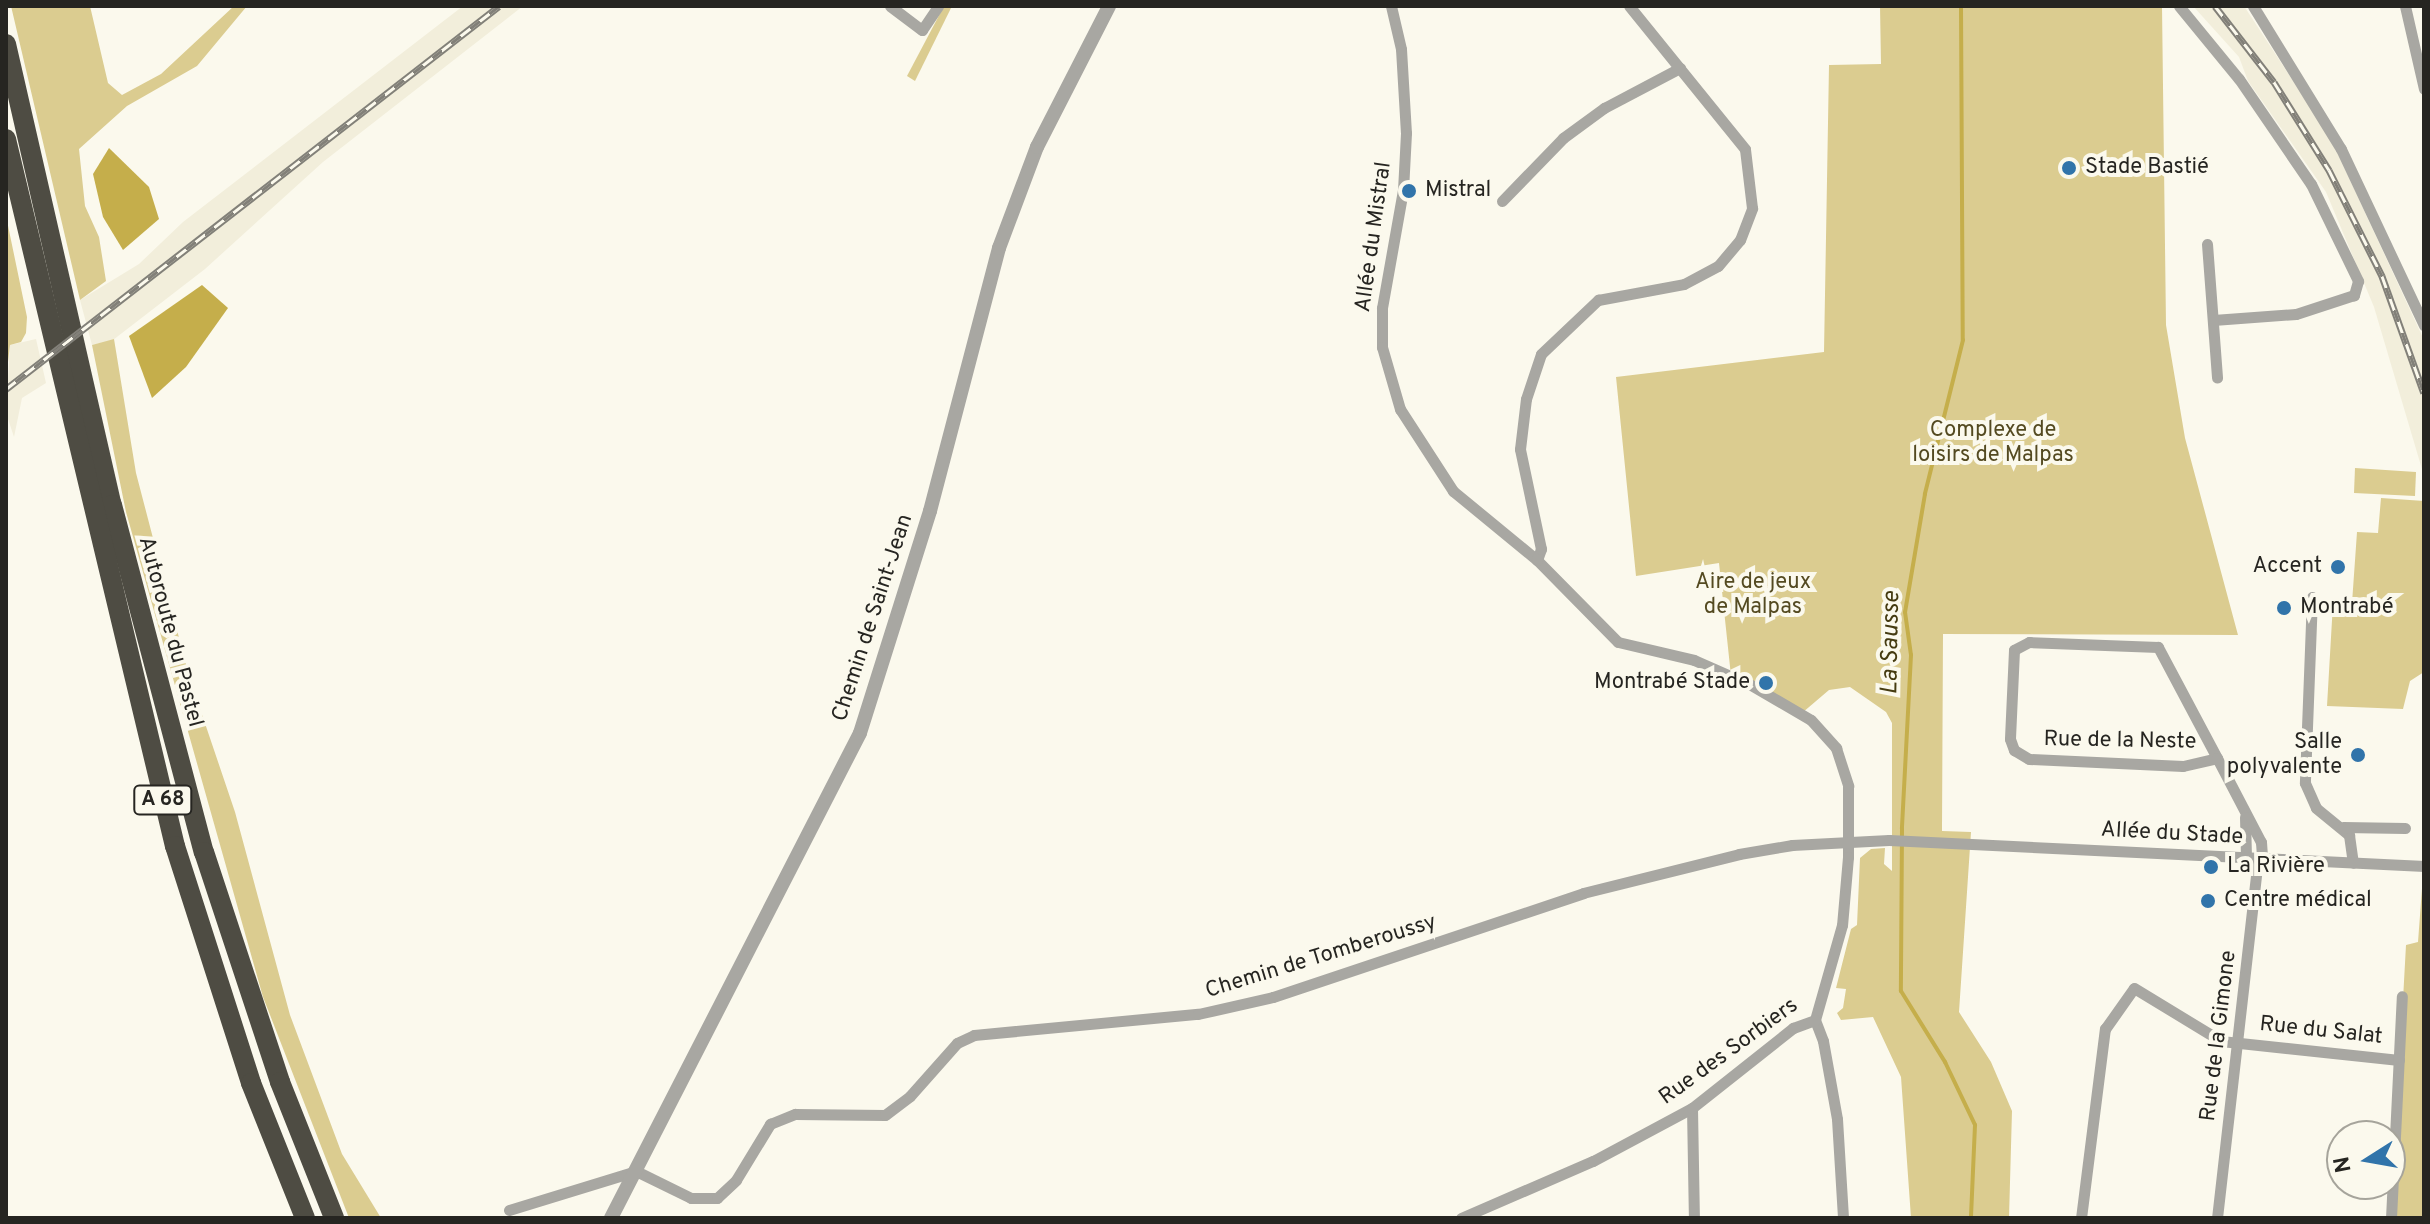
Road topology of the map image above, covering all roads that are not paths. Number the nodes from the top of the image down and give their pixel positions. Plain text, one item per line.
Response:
1 (890, 6) edge
2 (938, 6) edge
3 (1109, 6) edge
4 (1391, 6) edge
5 (1629, 6) edge
6 (2179, 6) edge
7 (2253, 6) edge
8 (2405, 6) edge
9 (2414, 6) edge
10 (2410, 22) junction
11 (6, 44) edge
12 (1680, 68) junction
13 (2424, 89) edge
14 (6, 139) edge
15 (1502, 201) dead end
16 (2207, 244) dead end
17 (2213, 320) junction
18 (2424, 325) edge
19 (2217, 378) dead end
20 (1537, 560) junction
21 (2312, 597) dead end
22 (2217, 758) junction
23 (2343, 827) junction
24 (2405, 828) dead end
25 (1847, 840) junction
26 (2256, 858) junction
27 (2353, 863) junction
28 (2424, 866) edge
29 (2402, 996) dead end
30 (1815, 1020) junction
31 (2238, 1042) junction
32 (2399, 1060) junction
33 (1692, 1108) junction
34 (636, 1171) junction
35 (509, 1210) dead end
36 (305, 1218) edge
37 (334, 1218) edge
38 (611, 1218) edge
39 (1461, 1218) edge
40 (1694, 1218) edge
41 (1843, 1218) edge
42 (2081, 1218) edge
43 (2217, 1218) edge
44 (2391, 1218) edge

1 - 2 street
3 - 34 street, Chemin de Saint-Jean
4 - 20 street, Allée du Mistral
5 - 12 street
6 - 17 street
7 - 18 street
8 - 10 street
9 - 10 street
10 - 13 street
11 - 37 highway, Autoroute du Pastel / A 68
12 - 15 street
12 - 20 street
14 - 36 highway, Autoroute du Pastel / A 68
16 - 17 street
17 - 19 street
20 - 25 street, Allée du Mistral
21 - 23 street
22 - 22 street, Rue de la Neste
22 - 26 street, Rue de la Neste
23 - 24 street
23 - 27 street
25 - 26 street, Allée du Stade
25 - 30 street, Rue des Sorbiers
25 - 34 street, Chemin de Tomberoussy
26 - 27 street, Allée du Stade
26 - 31 street, Rue de la Gimone
27 - 28 street, Allée du Stade
29 - 32 street, Rue du Salat
30 - 33 street, Rue des Sorbiers
30 - 41 street
31 - 32 street, Rue du Salat
31 - 42 street, Rue du Salat
31 - 43 street, Rue de la Gimone
32 - 44 street, Rue du Salat
33 - 39 street, Rue des Sorbiers
33 - 40 street
34 - 35 street
34 - 38 street, Chemin de Saint-Jean

